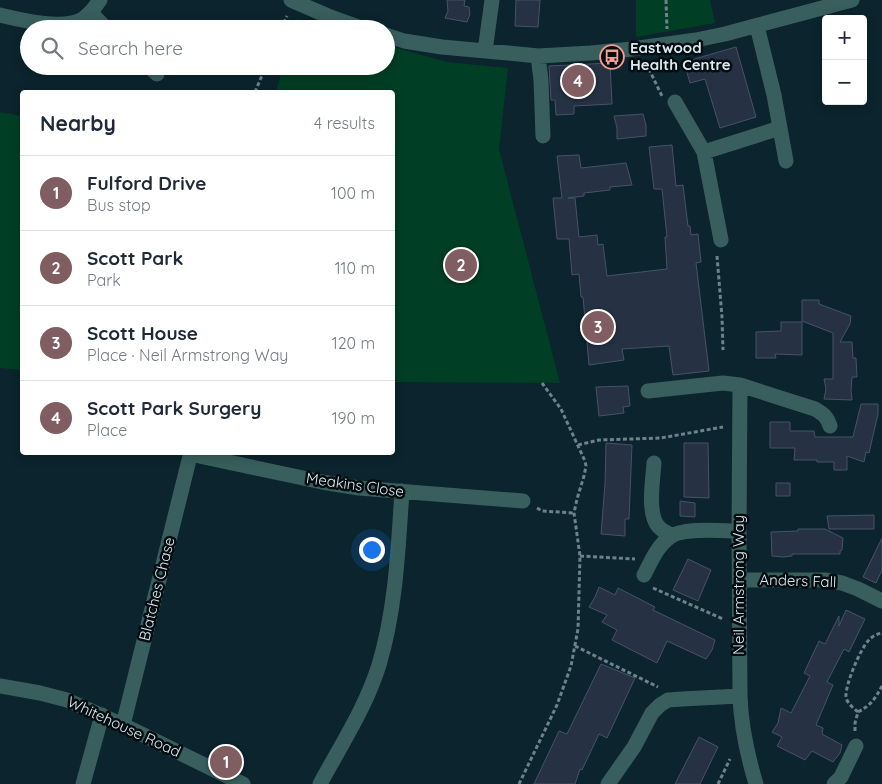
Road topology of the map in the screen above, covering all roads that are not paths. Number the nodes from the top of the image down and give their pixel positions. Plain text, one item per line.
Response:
1 (100, 0) edge
2 (492, 0) edge
3 (852, 0) edge
4 (293, 1) edge
5 (91, 13) junction
6 (0, 15) edge
7 (28, 20) edge
8 (81, 20) edge
9 (98, 20) edge
10 (339, 20) edge
11 (758, 26) junction
12 (395, 38) edge
13 (484, 51) junction
14 (538, 56) junction
15 (675, 102) road end
16 (780, 128) junction
17 (543, 136) dead end
18 (704, 152) junction
19 (786, 161) dead end
20 (722, 240) road end
21 (740, 385) junction
22 (648, 391) dead end
23 (830, 426) dead end
24 (190, 455) edge
25 (200, 455) edge
26 (654, 463) dead end
27 (402, 491) junction
28 (523, 501) road end
29 (739, 531) junction
30 (671, 536) junction
31 (740, 580) junction
32 (647, 581) road end
33 (882, 601) edge
34 (0, 686) edge
35 (740, 696) junction
36 (102, 715) junction
37 (123, 725) junction
38 (856, 746) road end
39 (83, 784) edge
40 (243, 784) edge
41 (320, 784) edge
42 (608, 784) edge
43 (756, 784) edge
44 (834, 784) edge

1 - 5 street
2 - 13 street
3 - 11 street
4 - 10 street
5 - 8 street
5 - 9 street
6 - 7 street
11 - 14 street
11 - 16 street
12 - 13 street
13 - 14 street
14 - 17 street
15 - 18 street
16 - 18 street
16 - 19 street
18 - 20 street
21 - 22 street
21 - 23 street
21 - 29 street, Neil Armstrong Way
24 - 37 street, Blatches Chase
25 - 27 street, Meakins Close
26 - 30 street
27 - 28 street, Meakins Close
27 - 41 street
29 - 30 street
29 - 31 street, Neil Armstrong Way
30 - 32 street
31 - 33 street, Anders Fall
31 - 35 street, Neil Armstrong Way
34 - 36 street, Whitehouse Road
35 - 42 street
35 - 43 street, Neil Armstrong Way
36 - 37 street, Whitehouse Road
36 - 39 street
37 - 40 street, Whitehouse Road
38 - 44 street

